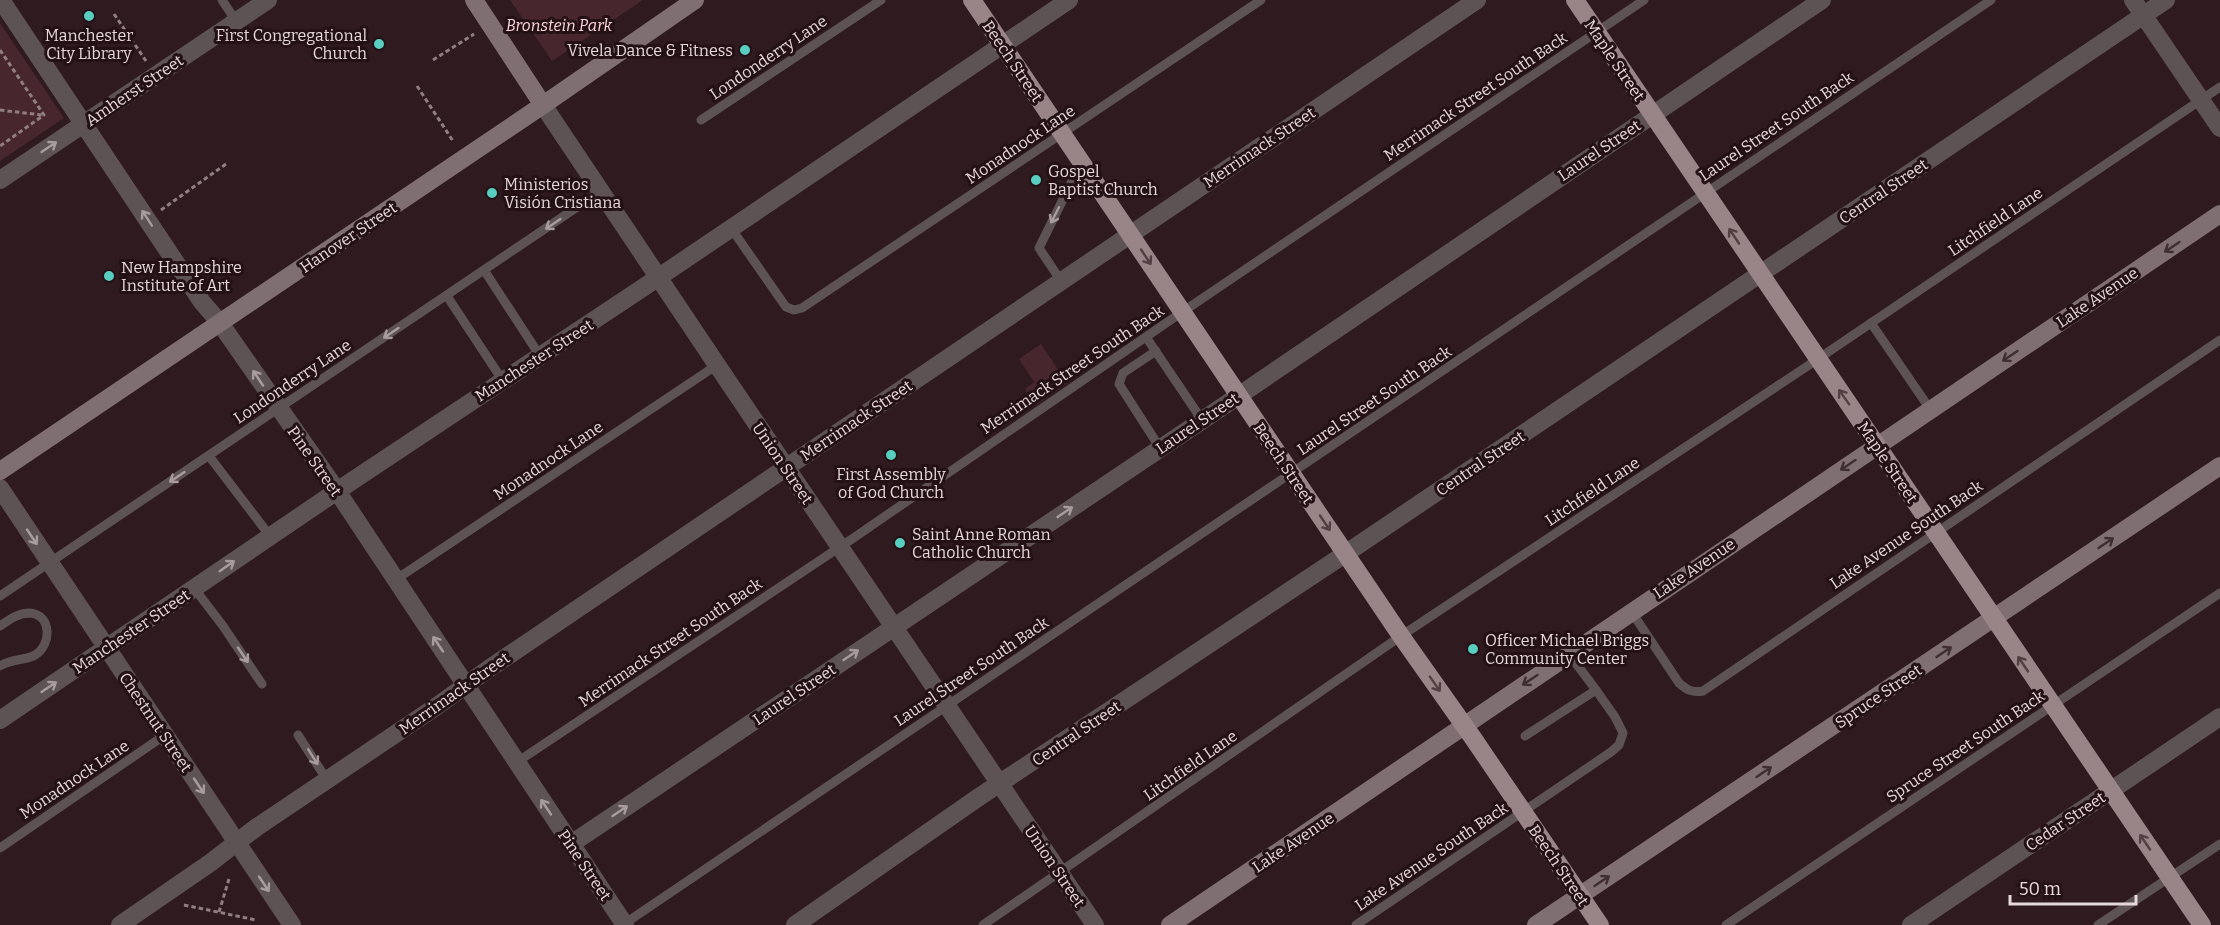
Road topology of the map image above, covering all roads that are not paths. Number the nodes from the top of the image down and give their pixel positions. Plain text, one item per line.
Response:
1 (1, 0) edge
2 (222, 0) edge
3 (268, 0) edge
4 (474, 0) edge
5 (695, 0) edge
6 (881, 0) edge
7 (972, 0) edge
8 (1069, 0) edge
9 (1261, 0) edge
10 (1477, 0) edge
11 (1575, 0) edge
12 (1644, 0) edge
13 (1822, 0) edge
14 (1991, 0) edge
15 (2166, 0) edge
16 (2138, 8) edge
17 (236, 21) junction
18 (1596, 32) junction
19 (1002, 45) junction
20 (2220, 87) edge
21 (2201, 100) junction
22 (543, 105) junction
23 (1652, 114) junction
24 (701, 120) dead end
25 (84, 123) junction
26 (2220, 128) edge
27 (1062, 135) junction
28 (1082, 163) junction
29 (0, 180) edge
30 (601, 191) junction
31 (1704, 193) junction
32 (2220, 214) edge
33 (731, 228) junction
34 (1130, 234) junction
35 (484, 270) junction
36 (1759, 274) junction
37 (659, 277) junction
38 (1061, 281) junction
39 (447, 296) junction
40 (1182, 312) junction
41 (220, 322) junction
42 (1871, 323) junction
43 (1146, 337) junction
44 (2220, 340) edge
45 (1156, 351) junction
46 (540, 356) junction
47 (1818, 359) junction
48 (717, 366) junction
49 (503, 381) junction
50 (1239, 395) junction
51 (279, 409) junction
52 (1930, 409) junction
53 (1202, 420) junction
54 (1877, 445) junction
55 (1160, 448) junction
56 (209, 456) junction
57 (2220, 466) edge
58 (787, 467) junction
59 (0, 471) edge
60 (1292, 474) junction
61 (0, 488) edge
62 (337, 491) junction
63 (1935, 532) junction
64 (270, 536) junction
65 (840, 547) junction
66 (1345, 554) junction
67 (50, 563) junction
68 (395, 580) junction
69 (194, 588) junction
70 (2220, 593) edge
71 (0, 596) edge
72 (1632, 611) junction
73 (1993, 619) junction
74 (0, 626) edge
75 (894, 627) junction
76 (1401, 636) junction
77 (107, 649) junction
78 (1569, 654) junction
79 (0, 666) edge
80 (262, 684) dead end
81 (466, 685) junction
82 (1596, 690) junction
83 (946, 705) junction
84 (2052, 706) junction
85 (2220, 717) edge
86 (0, 720) edge
87 (1464, 725) junction
88 (165, 735) junction
89 (298, 735) dead end
90 (1525, 736) dead end
91 (517, 762) junction
92 (327, 780) junction
93 (1000, 784) junction
94 (2110, 790) junction
95 (1523, 812) junction
96 (237, 843) junction
97 (2220, 843) edge
98 (571, 844) junction
99 (0, 847) edge
100 (1060, 873) junction
101 (2169, 878) junction
102 (1580, 896) junction
103 (120, 925) edge
104 (292, 925) edge
105 (625, 925) edge
106 (795, 925) edge
107 (983, 925) edge
108 (1095, 925) edge
109 (1170, 925) edge
110 (1356, 925) edge
111 (1536, 925) edge
112 (1600, 925) edge
113 (1726, 925) edge
114 (1911, 925) edge
115 (2098, 925) edge
116 (2202, 925) edge

1 - 25 street, Pine Street
2 - 17 lane
3 - 17 street, Amherst Street
4 - 22 street, Union Street
5 - 22 street, Hanover Street
6 - 24 lane, Londonderry Lane
7 - 19 main road, Beech Street
8 - 19 street, Manchester Street
9 - 27 lane, Monadnock Lane
10 - 34 street, Merrimack Street
11 - 18 main road, Maple Street
12 - 18 lane, Merrimack Street South Back
13 - 23 street, Laurel Street
14 - 31 lane, Laurel Street South Back
15 - 16 street, Central Street
16 - 21 street
16 - 36 street, Central Street
17 - 25 street, Amherst Street
18 - 23 main road, Maple Street
18 - 40 lane, Merrimack Street South Back
19 - 27 main road, Beech Street
19 - 33 street, Manchester Street
20 - 21 lane, Litchfield Lane
21 - 26 street
21 - 42 lane, Litchfield Lane
22 - 30 street, Union Street
22 - 41 street, Hanover Street
23 - 31 main road, Maple Street
23 - 50 street, Laurel Street
29 -> 25 street, Amherst Street
41 -> 25 street, Pine Street
27 - 28 main road, Beech Street
27 - 33 lane, Monadnock Lane
28 - 34 main road, Beech Street
28 -> 38 lane
30 -> 35 lane, Londonderry Lane
30 - 37 street, Union Street
36 -> 31 main road, Maple Street
31 - 60 lane, Laurel Street South Back
32 -> 52 street, Lake Avenue
33 - 37 street, Manchester Street
34 - 38 street, Merrimack Street
34 -> 40 main road, Beech Street
35 - 39 lane, Londonderry Lane
35 - 46 lane
36 - 47 main road, Maple Street
36 - 66 street, Central Street
37 - 46 street, Manchester Street
37 - 48 street, Union Street
38 - 58 street, Merrimack Street
39 - 49 lane
39 -> 51 lane, Londonderry Lane
40 - 43 lane, Merrimack Street South Back
40 - 50 main road, Beech Street
51 -> 41 street, Pine Street
41 - 59 street, Hanover Street
42 - 47 lane, Litchfield Lane
42 - 52 lane
43 - 45 lane
43 - 65 lane, Merrimack Street South Back
44 - 63 lane, Lake Avenue South Back
45 - 53 lane
45 - 55 lane
46 - 49 street, Manchester Street
54 -> 47 main road, Maple Street
47 - 76 lane, Litchfield Lane
48 - 58 street, Union Street
48 - 68 lane, Monadnock Lane
49 - 62 street, Manchester Street
50 - 53 street, Laurel Street
50 - 60 main road, Beech Street
51 - 56 lane, Londonderry Lane
51 - 62 street, Pine Street
52 - 54 street, Lake Avenue
53 - 55 street, Laurel Street
54 - 63 main road, Maple Street
54 -> 72 street, Lake Avenue
75 -> 55 street, Laurel Street
56 - 64 lane
56 -> 67 lane, Londonderry Lane
73 -> 57 street, Spruce Street
58 - 65 street, Union Street
58 - 81 street, Merrimack Street
60 -> 66 main road, Beech Street
60 - 83 lane, Laurel Street South Back
61 -> 67 street, Chestnut Street
62 - 64 street, Manchester Street
62 - 68 street, Pine Street
63 - 72 lane, Lake Avenue South Back
63 - 73 main road, Maple Street
69 -> 64 street, Manchester Street
65 - 75 street, Union Street
65 - 91 lane, Merrimack Street South Back
66 - 76 main road, Beech Street
66 - 93 street, Central Street
67 - 71 lane, Londonderry Lane
67 - 77 street, Chestnut Street
81 -> 68 street, Pine Street
69 - 77 street, Manchester Street
69 -> 80 lane
70 - 84 lane, Spruce Street South Back
72 - 78 street, Lake Avenue
84 -> 73 main road, Maple Street
102 -> 73 street, Spruce Street
74 - 79 lane
75 - 83 street, Union Street
98 -> 75 street, Laurel Street
76 -> 87 main road, Beech Street
76 - 100 lane, Litchfield Lane
86 -> 77 street, Manchester Street
77 - 88 street, Chestnut Street
78 - 82 lane
78 -> 87 street, Lake Avenue
81 - 91 street, Pine Street
81 - 92 street, Merrimack Street
82 - 90 lane
82 - 95 lane, Lake Avenue South Back
83 - 93 street, Union Street
83 - 105 lane, Laurel Street South Back
84 - 94 main road, Maple Street
84 - 113 lane, Spruce Street South Back
85 - 94 street, Cedar Street
87 - 95 main road, Beech Street
87 - 109 street, Lake Avenue
88 -> 96 street, Chestnut Street
88 - 99 lane, Monadnock Lane
89 -> 92 lane
98 -> 91 street, Pine Street
92 - 96 street, Merrimack Street
93 - 100 street, Union Street
93 - 106 street, Central Street
101 -> 94 main road, Maple Street
94 - 114 street, Cedar Street
95 - 102 main road, Beech Street
95 - 110 lane, Lake Avenue South Back
96 - 103 street, Merrimack Street
96 -> 104 street, Chestnut Street
97 - 101 lane
98 - 105 street, Pine Street
100 - 107 lane, Litchfield Lane
100 - 108 street, Union Street
101 - 115 lane
101 - 116 main road, Maple Street
102 - 111 street, Spruce Street
102 - 112 main road, Beech Street

